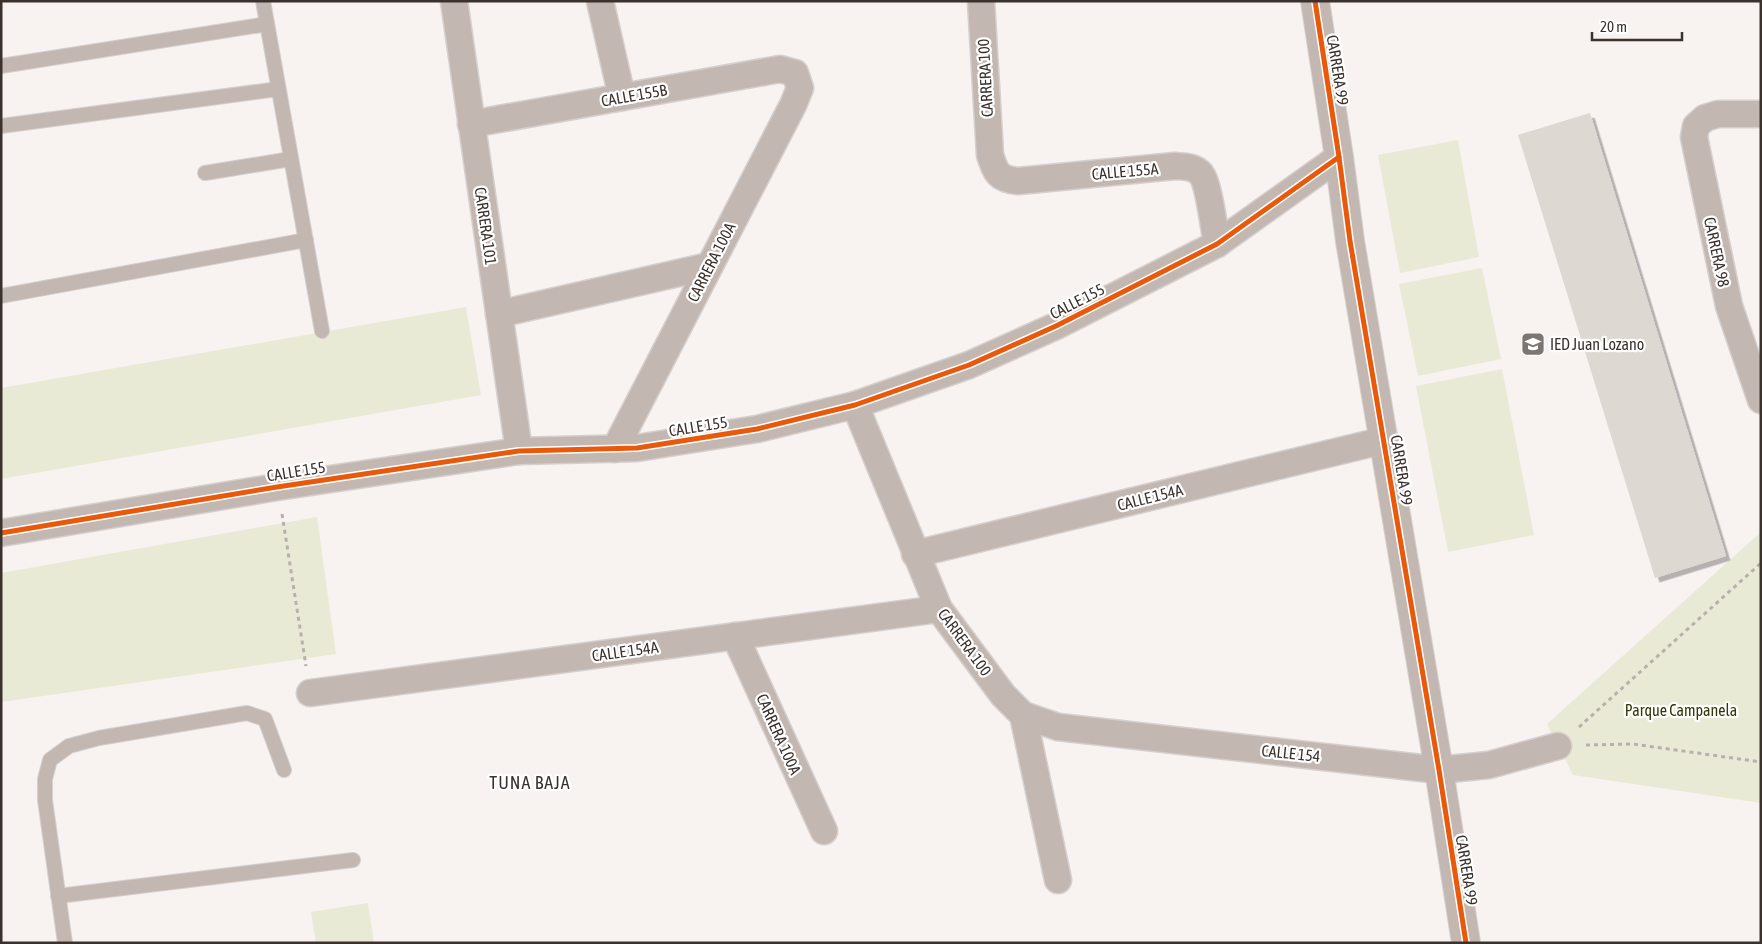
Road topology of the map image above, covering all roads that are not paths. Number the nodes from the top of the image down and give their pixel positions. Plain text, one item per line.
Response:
1 (262, 1) edge
2 (454, 1) edge
3 (600, 1) edge
4 (981, 1) edge
5 (1315, 1) edge
6 (267, 24) junction
7 (1, 66) edge
8 (795, 73) joint
9 (278, 89) junction
10 (622, 97) junction
11 (1761, 114) edge
12 (471, 124) junction
13 (1, 126) edge
14 (990, 155) joint
15 (1339, 157) junction
16 (291, 159) junction
17 (204, 173) dead end
18 (306, 240) junction
19 (1216, 244) junction
20 (709, 266) junction
21 (1, 296) edge
22 (499, 314) junction
23 (322, 331) dead end
24 (1761, 400) edge
25 (855, 405) junction
26 (1384, 440) junction
27 (615, 449) junction
28 (518, 451) junction
29 (1, 533) edge
30 (915, 554) junction
31 (939, 609) junction
32 (735, 636) junction
33 (310, 693) road end
34 (1023, 715) junction
35 (1558, 746) road end
36 (284, 770) dead end
37 (1439, 770) junction
38 (824, 831) dead end
39 (353, 860) dead end
40 (1058, 880) dead end
41 (58, 896) junction
42 (64, 943) edge
43 (1466, 943) edge

1 - 6 lane
2 - 12 street, CARRERA 101
3 - 10 street
4 - 14 street, CARRERA 100
5 - 15 street, CARRERA 99
6 - 7 lane
6 - 9 lane
8 - 10 street, CALLE 155B
8 - 20 street, CARRERA 100A
9 - 13 lane
9 - 16 lane
10 - 12 street, CALLE 155B
11 - 24 street, CARRERA 98
12 - 22 street, CARRERA 101
14 - 19 street, CALLE 155A
15 - 19 street, CALLE 155
15 - 26 street, CARRERA 99
16 - 17 lane
16 - 18 lane
18 - 21 lane
18 - 23 lane
19 - 25 street, CALLE 155
20 - 22 street
20 - 27 street, CARRERA 100A
22 - 28 street, CARRERA 101
25 - 27 street, CALLE 155
25 - 30 street, CARRERA 100
26 - 30 street, CALLE 154A
26 - 37 street, CARRERA 99
27 - 28 street, CALLE 155
28 - 29 street, CALLE 155
30 - 31 street, CARRERA 100
31 - 32 street, CALLE 154A
31 - 34 street, CARRERA 100
32 - 33 street, CALLE 154A
32 - 38 street, CARRERA 100A
34 - 37 street, CALLE 154
34 - 40 street
35 - 37 street, CALLE 154
36 - 41 lane
37 - 43 street, CARRERA 99
39 - 41 lane
41 - 42 lane

